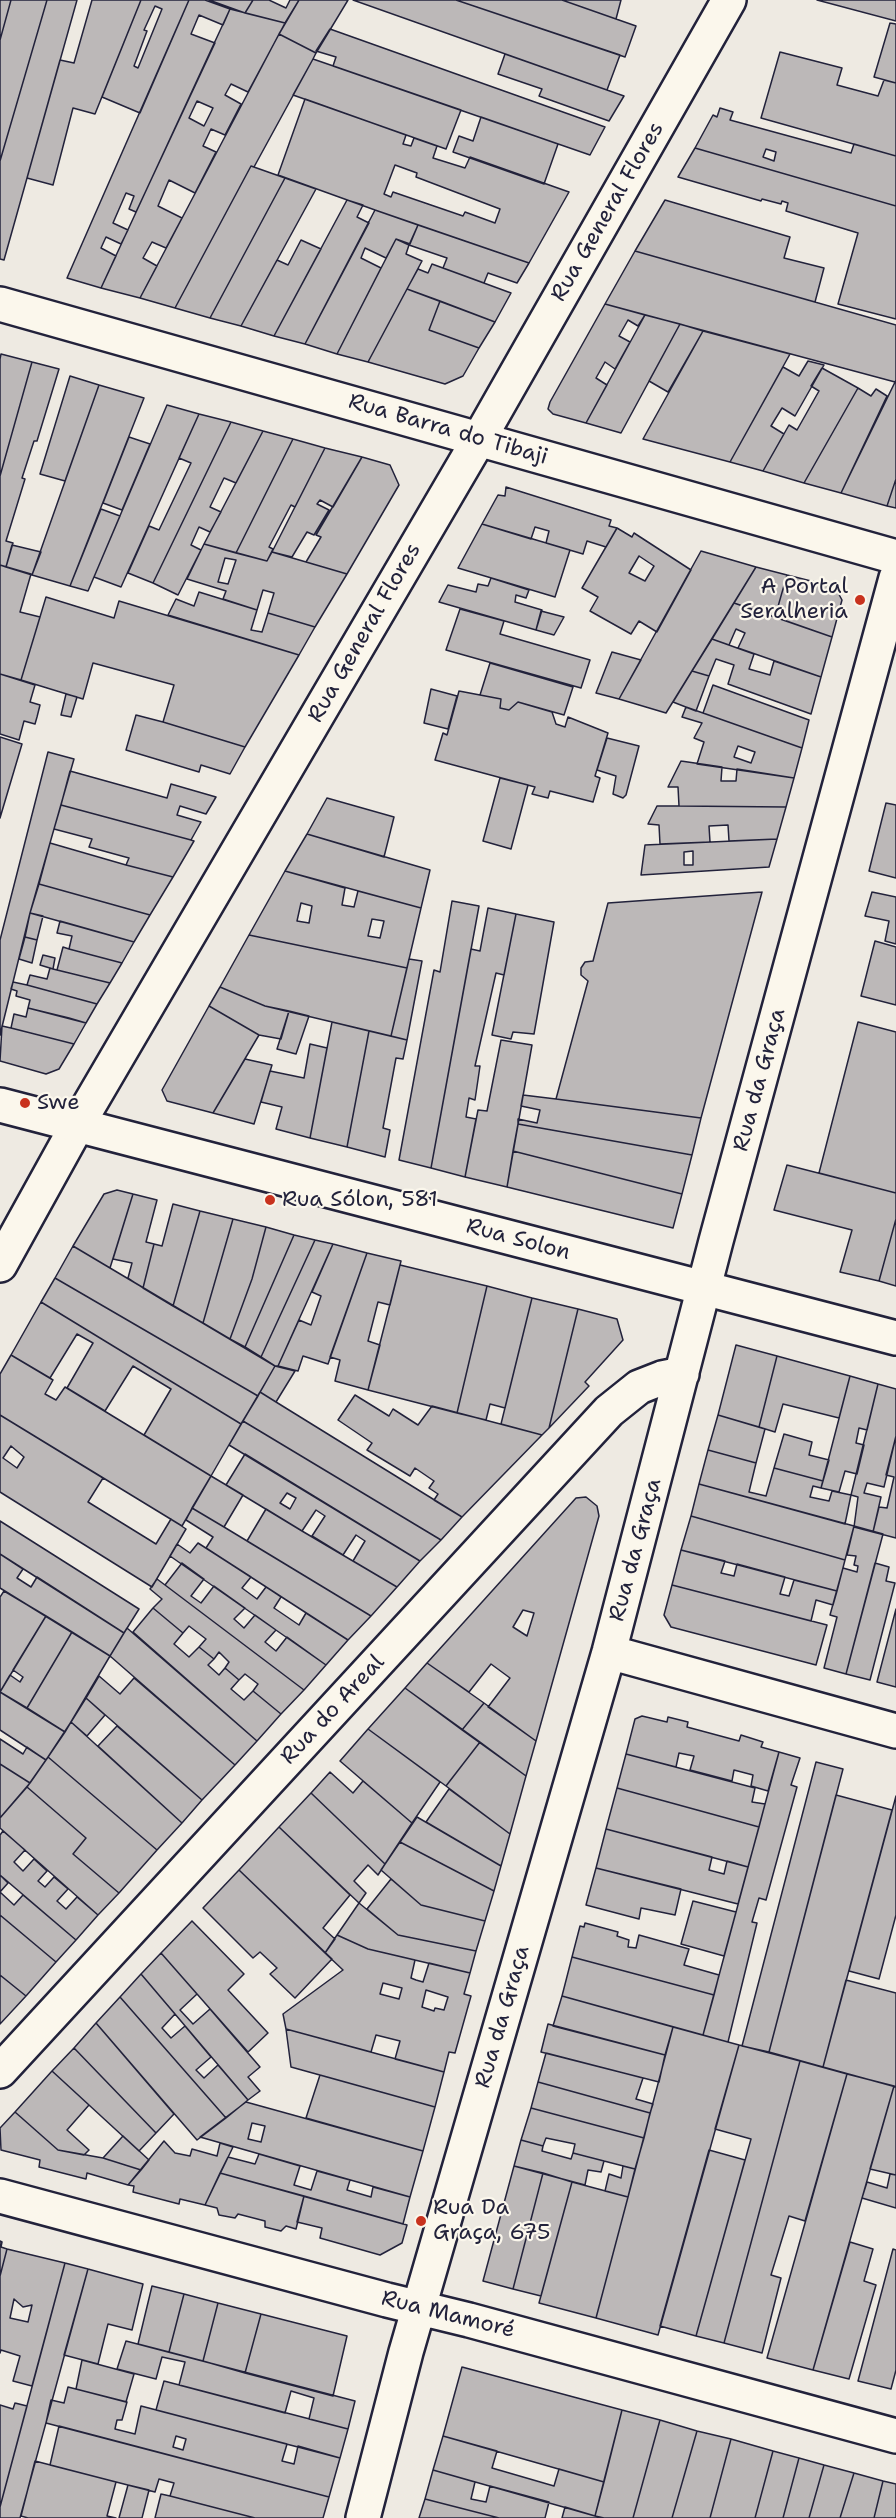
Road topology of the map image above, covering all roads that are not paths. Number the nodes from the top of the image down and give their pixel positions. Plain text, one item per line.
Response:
1 (729, 0) edge
2 (0, 304) edge
3 (479, 439) junction
4 (896, 557) edge
5 (896, 578) edge
6 (0, 1105) edge
7 (78, 1124) junction
8 (0, 1265) edge
9 (704, 1289) junction
10 (896, 1338) edge
11 (682, 1374) junction
12 (609, 1652) junction
13 (896, 1731) edge
14 (0, 2071) edge
15 (0, 2196) edge
16 (418, 2307) junction
17 (896, 2436) edge
18 (363, 2518) edge

1 - 3 street, Rua General Flores
2 - 3 street, Rua Barra do Tibaji
3 - 4 street, Rua Barra do Tibaji
3 - 7 street, Rua General Flores
5 - 9 street, Rua da Graça
6 - 7 street, Rua Solon
7 - 8 street, Rua General Flores
7 - 9 street, Rua Solon
9 - 10 street, Rua Solon
9 - 11 street, Rua da Graça
11 - 12 street, Rua da Graça
11 - 14 street, Rua do Areal
12 - 13 street
12 - 16 street, Rua da Graça
15 - 16 street, Rua Mamoré
16 - 17 street, Rua Mamoré
16 - 18 street, Rua da Graça

